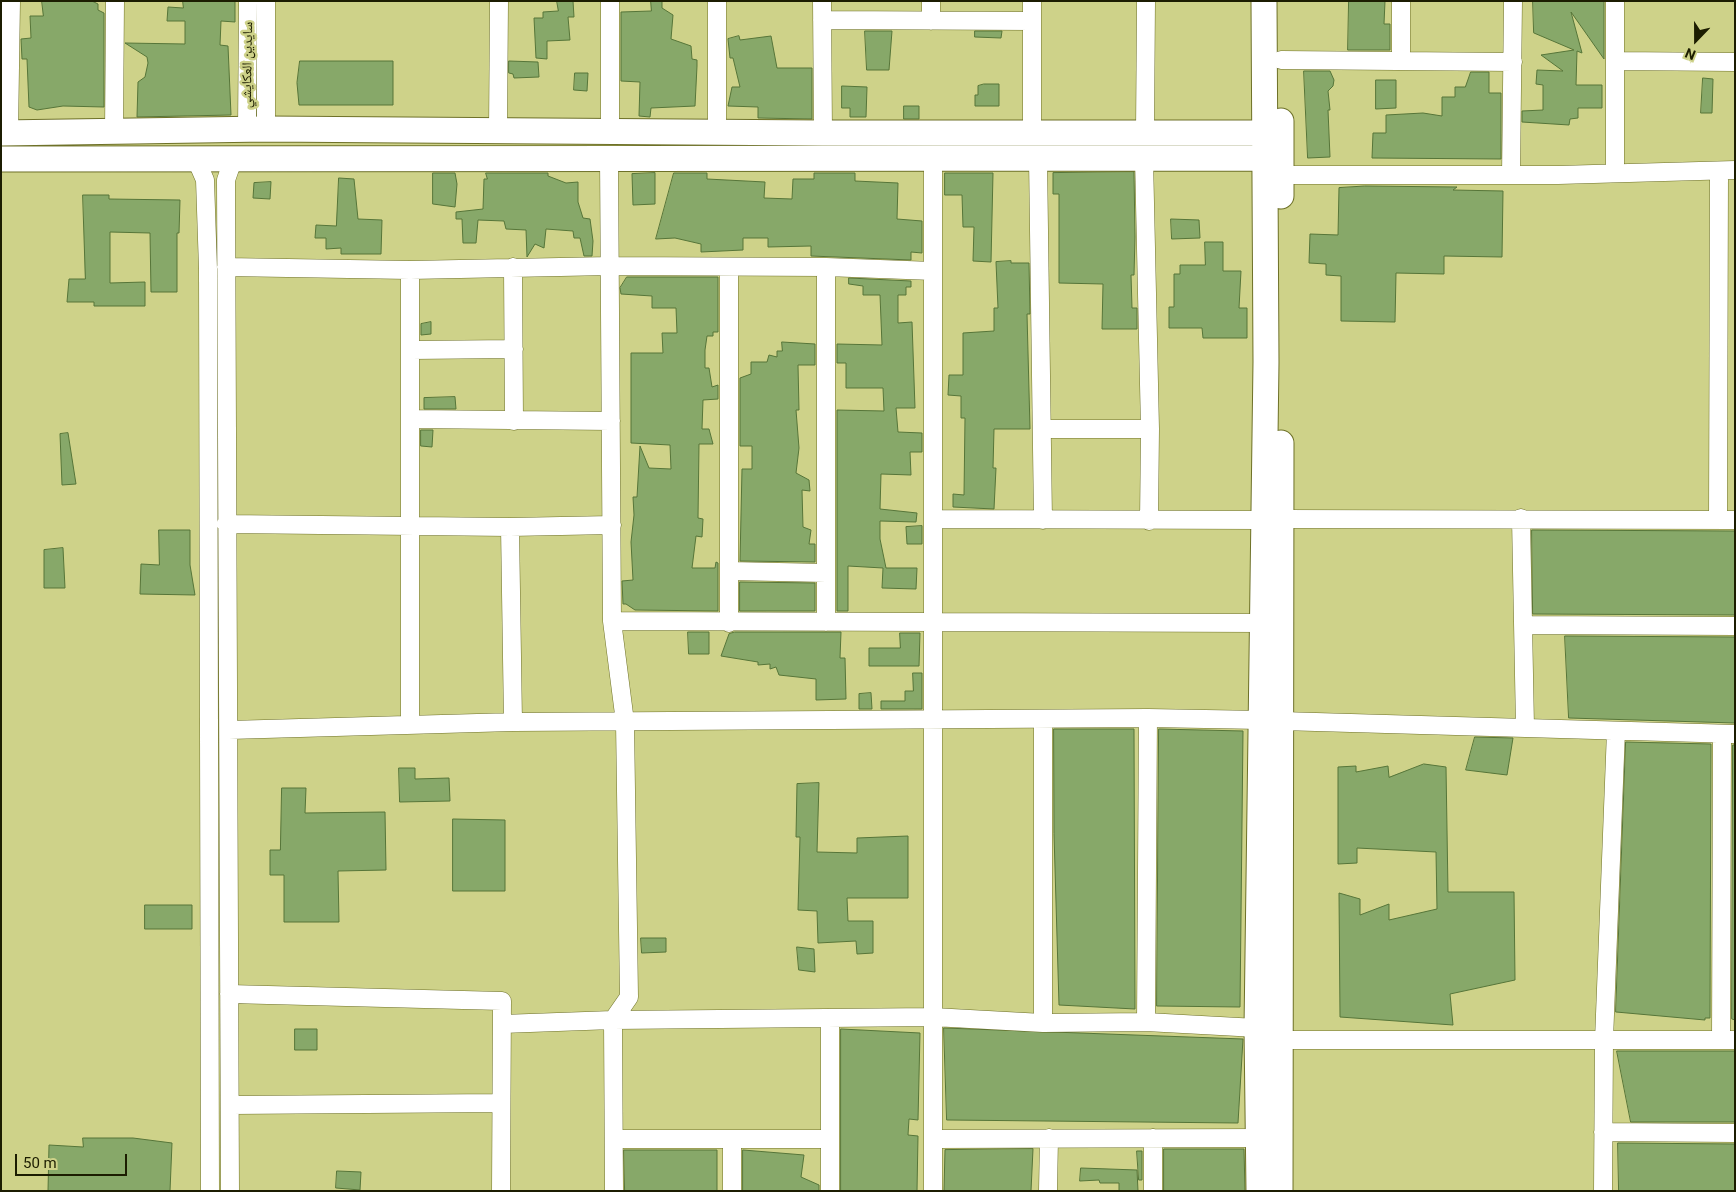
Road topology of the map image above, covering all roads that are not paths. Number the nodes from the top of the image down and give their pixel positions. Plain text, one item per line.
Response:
1 (115, 1) edge
2 (248, 1) edge
3 (266, 1) edge
4 (499, 1) edge
5 (610, 1) edge
6 (717, 1) edge
7 (822, 1) edge
8 (931, 1) edge
9 (1032, 1) edge
10 (1146, 1) edge
11 (1264, 1) edge
12 (1281, 1) edge
13 (1401, 1) edge
14 (1514, 1) edge
15 (1614, 1) edge
16 (8, 11) edge
17 (822, 20) junction
18 (931, 21) junction
19 (1032, 22) junction
20 (1281, 60) junction
21 (1401, 61) junction
22 (1615, 61) junction
23 (1513, 62) junction
24 (1735, 62) edge
25 (256, 129) junction
26 (498, 131) junction
27 (114, 132) junction
28 (545, 132) junction
29 (584, 132) junction
30 (610, 132) junction
31 (717, 132) junction
32 (1145, 132) junction
33 (1225, 132) junction
34 (5, 133) edge
35 (822, 133) junction
36 (1032, 133) junction
37 (1264, 133) junction
38 (195, 157) junction
39 (234, 157) junction
40 (551, 157) junction
41 (583, 157) junction
42 (609, 158) junction
43 (934, 158) junction
44 (1038, 158) junction
45 (1144, 158) junction
46 (1223, 158) junction
47 (1264, 158) junction
48 (1, 159) edge
49 (1727, 170) edge
50 (1615, 173) junction
51 (1281, 175) junction
52 (1511, 175) junction
53 (205, 180) junction
54 (226, 180) junction
55 (610, 266) junction
56 (226, 267) junction
57 (513, 267) junction
58 (729, 267) junction
59 (826, 267) junction
60 (410, 270) junction
61 (933, 271) junction
62 (1273, 338) junction
63 (514, 349) junction
64 (411, 350) junction
65 (412, 419) junction
66 (514, 420) junction
67 (611, 421) junction
68 (1150, 429) junction
69 (1042, 430) junction
70 (1522, 518) junction
71 (933, 519) junction
72 (1043, 520) junction
73 (1272, 520) junction
74 (1726, 520) edge
75 (1149, 521) junction
76 (226, 524) junction
77 (612, 524) junction
78 (410, 526) junction
79 (510, 527) junction
80 (730, 571) junction
81 (826, 573) junction
82 (612, 621) junction
83 (826, 622) junction
84 (933, 622) junction
85 (729, 623) junction
86 (1263, 623) junction
87 (1524, 625) junction
88 (1735, 626) edge
89 (1148, 718) junction
90 (1043, 720) junction
91 (933, 721) junction
92 (1271, 721) junction
93 (513, 722) junction
94 (625, 722) junction
95 (410, 724) junction
96 (1525, 728) junction
97 (229, 730) junction
98 (1616, 731) junction
99 (1728, 734) edge
100 (210, 936) junction
101 (230, 936) junction
102 (229, 994) junction
103 (933, 1017) junction
104 (830, 1018) junction
105 (613, 1020) junction
106 (1146, 1022) junction
107 (1043, 1023) junction
108 (502, 1024) junction
109 (1258, 1028) junction
110 (1280, 1040) junction
111 (1604, 1040) junction
112 (1728, 1040) edge
113 (1270, 1088) junction
114 (501, 1103) junction
115 (231, 1105) junction
116 (1266, 1126) junction
117 (1603, 1132) junction
118 (1735, 1133) edge
119 (1048, 1138) junction
120 (1154, 1138) junction
121 (614, 1139) junction
122 (732, 1139) junction
123 (830, 1139) junction
124 (933, 1139) junction
125 (210, 1191) edge
126 (230, 1191) edge
127 (501, 1191) edge
128 (614, 1191) edge
129 (732, 1191) edge
130 (830, 1191) edge
131 (933, 1191) edge
132 (1048, 1191) edge
133 (1153, 1191) edge
134 (1259, 1191) edge
135 (1280, 1191) edge
136 (1603, 1191) edge

1 - 27 street
2 - 25 street, سايدين العكايشي
3 - 25 street, سايدين العكايشي
4 - 26 street
5 - 30 street
6 - 31 street
7 - 17 street
8 - 18 street
9 - 19 street
10 - 32 street
11 - 37 street
12 - 20 street
13 - 21 street
14 - 23 street
15 - 22 street
16 - 34 street
17 - 18 street
17 - 35 street
18 - 19 street
19 - 36 street
20 - 21 street
20 - 51 street
21 - 23 street
22 - 24 street
22 - 50 street
23 - 52 street
25 - 26 street
25 - 27 street
26 - 28 street
27 - 34 street
28 - 29 street
28 - 40 street
29 - 30 street
29 - 41 street
30 - 31 street
31 - 35 street
32 - 33 street
32 - 36 street
33 - 37 street
33 - 46 street
35 - 36 street
37 - 47 street
38 - 39 street
38 - 48 street
38 - 53 street
39 - 40 street
39 - 54 street
40 - 41 street
41 - 42 street
42 - 43 street
42 - 55 street
43 - 44 street
43 - 61 street
44 - 45 street
44 - 69 street
45 - 46 street
45 - 68 street
46 - 47 street
47 - 62 street
49 - 50 street
49 - 74 street
50 - 52 street
51 - 52 street
51 - 62 street
53 - 54 street
53 - 100 street
54 - 56 street
55 - 57 street
55 - 58 street
55 - 67 street
56 - 60 street
56 - 76 street
57 - 60 street
57 - 63 street
58 - 59 street
58 - 80 street
59 - 61 street
59 - 81 street
60 - 64 street
61 - 71 street
62 - 73 street
63 - 64 street
63 - 66 street
64 - 65 street
65 - 66 street
65 - 78 street
66 - 67 street
67 - 77 street
68 - 69 street
68 - 75 street
69 - 72 street
70 - 73 street
70 - 74 street
70 - 87 street
71 - 72 street
71 - 84 street
72 - 75 street
73 - 75 street
73 - 86 street
73 - 92 street
76 - 78 street
76 - 97 street
77 - 79 street
77 - 82 street
78 - 79 street
78 - 95 street
79 - 93 street
80 - 81 street
80 - 85 street
81 - 83 street
82 - 85 street
82 - 94 street
83 - 84 street
83 - 85 street
84 - 86 street
84 - 91 street
86 - 92 street
87 - 88 street
87 - 96 street
89 - 90 street
89 - 92 street
89 - 106 street
90 - 91 street
90 - 107 street
91 - 94 street
91 - 103 street
92 - 96 street
92 - 109 street
92 - 110 street
93 - 94 street
93 - 95 street
94 - 105 street
95 - 97 street
96 - 98 street
97 - 101 street
98 - 99 street
98 - 111 street
99 - 112 street
100 - 101 street
100 - 125 street
101 - 102 street
102 - 108 street
102 - 115 street
103 - 104 street
103 - 107 street
103 - 124 street
104 - 105 street
104 - 123 street
105 - 108 street
105 - 121 street
106 - 107 street
106 - 109 street
108 - 114 street
109 - 113 street
110 - 111 street
110 - 113 street
111 - 112 street
111 - 117 street
113 - 116 street
114 - 115 street
114 - 127 street
115 - 126 street
116 - 120 street
116 - 134 street
116 - 135 street
117 - 118 street
117 - 136 street
119 - 120 street
119 - 124 street
119 - 132 street
120 - 133 street
121 - 122 street
121 - 128 street
122 - 123 street
122 - 129 street
123 - 130 street
124 - 131 street

